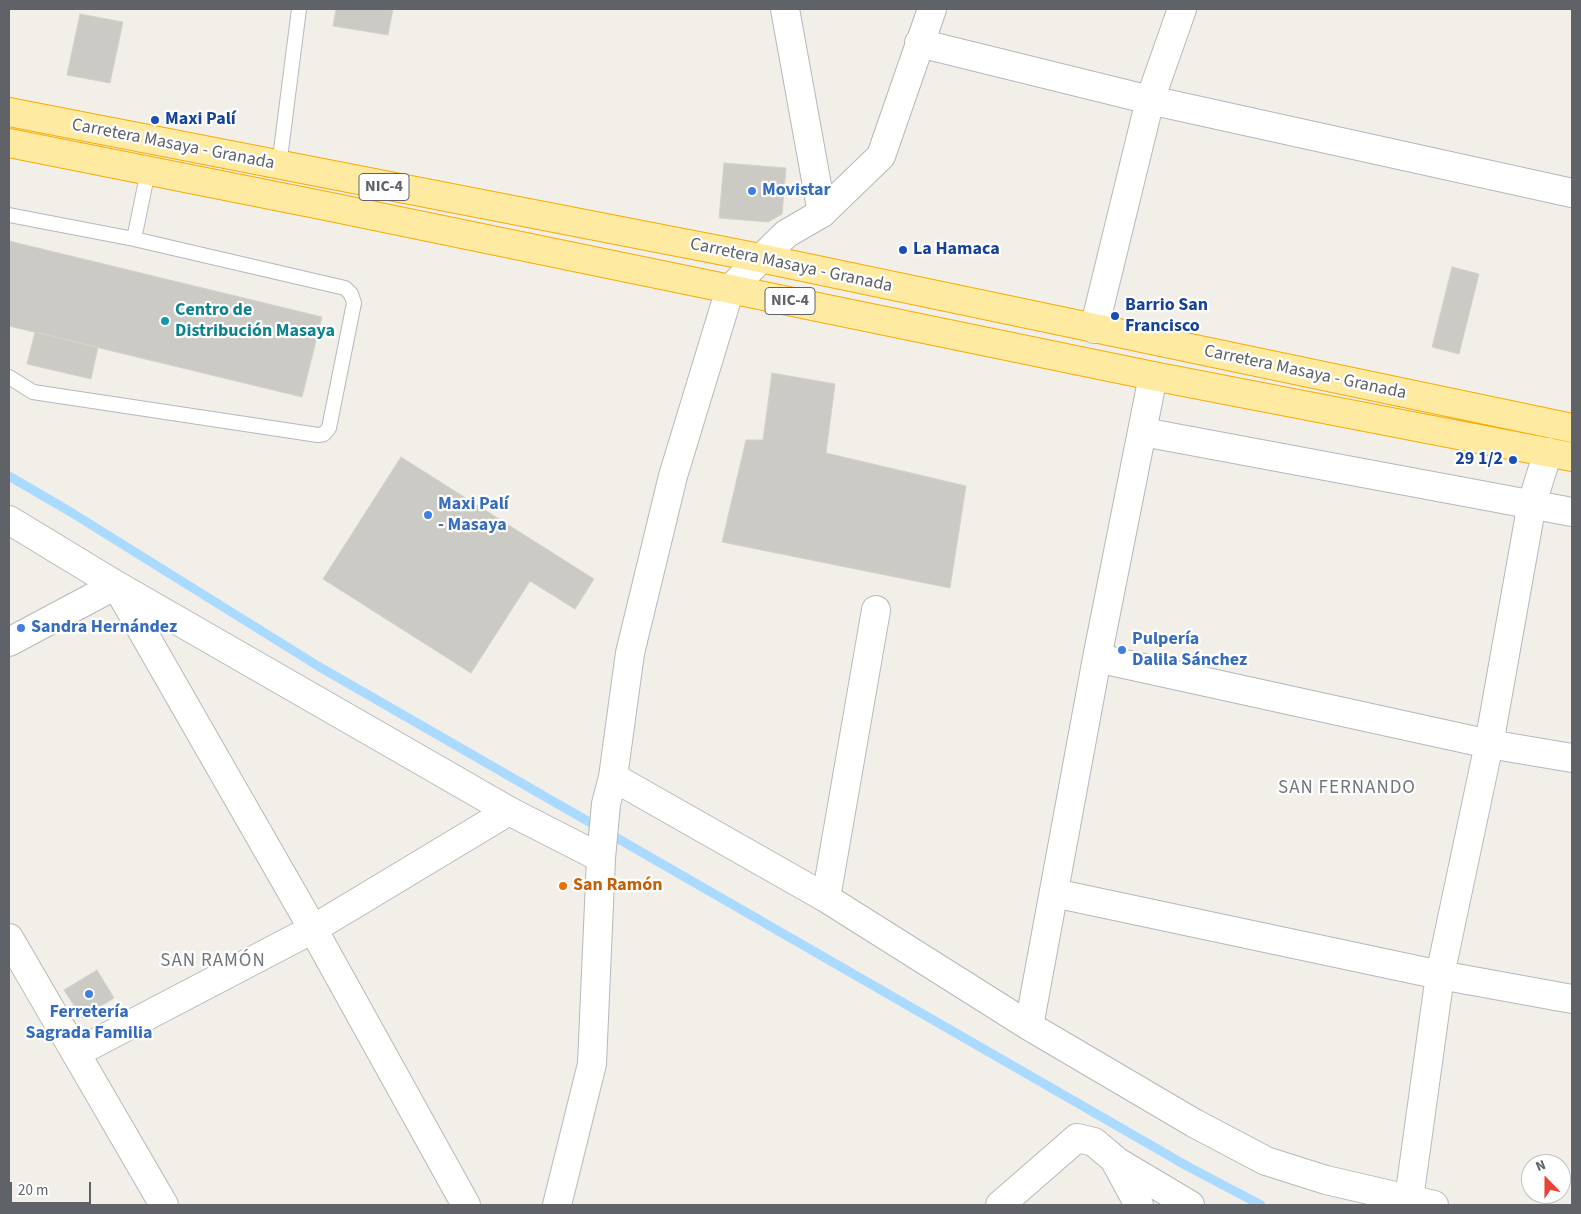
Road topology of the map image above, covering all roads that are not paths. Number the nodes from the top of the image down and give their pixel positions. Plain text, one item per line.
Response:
1 (299, 9) edge
2 (785, 9) edge
3 (932, 9) edge
4 (1182, 9) edge
5 (919, 43) junction
6 (1150, 100) junction
7 (9, 112) edge
8 (9, 143) edge
9 (279, 166) junction
10 (148, 171) junction
11 (1572, 193) edge
12 (822, 213) junction
13 (9, 215) edge
14 (134, 239) junction
15 (760, 258) junction
16 (730, 289) junction
17 (1094, 329) junction
18 (1153, 376) junction
19 (9, 377) edge
20 (1572, 428) edge
21 (1143, 432) junction
22 (1560, 455) edge
23 (1532, 503) junction
24 (1572, 512) edge
25 (9, 520) edge
26 (116, 585) junction
27 (876, 610) dead end
28 (9, 642) edge
29 (1097, 658) junction
30 (1489, 744) junction
31 (1572, 758) edge
32 (613, 777) junction
33 (509, 811) junction
34 (602, 850) junction
35 (1054, 893) junction
36 (826, 898) junction
37 (313, 929) junction
38 (9, 938) edge
39 (1440, 975) junction
40 (1572, 999) edge
41 (1029, 1026) junction
42 (76, 1053) junction
43 (1114, 1159) junction
44 (1422, 1202) edge
45 (164, 1205) edge
46 (466, 1205) edge
47 (557, 1205) edge
48 (1000, 1205) edge
49 (1139, 1205) edge
50 (1190, 1205) edge

1 - 9 lane
2 - 12 street
3 - 5 street
4 - 6 street
5 - 6 street
5 - 12 street
6 - 11 street
6 - 17 street
7 - 9 highway, Carretera Masaya - Granada / NIC-4
8 - 10 highway, Carretera Masaya - Granada / NIC-4
9 - 15 highway, Carretera Masaya - Granada / NIC-4
10 - 14 lane
10 - 16 highway, Carretera Masaya - Granada / NIC-4
12 - 15 street
13 - 14 lane
14 - 19 lane
15 - 16 street
15 - 17 highway, Carretera Masaya - Granada / NIC-4
16 - 18 highway, Carretera Masaya - Granada / NIC-4
16 - 32 street
17 - 20 highway, Carretera Masaya - Granada / NIC-4
18 - 21 street
18 - 22 highway, Carretera Masaya - Granada / NIC-4
21 - 23 street
21 - 29 street
22 - 23 street
23 - 24 street
23 - 30 street
25 - 26 street
26 - 28 street
26 - 33 street
26 - 37 street
27 - 36 street
29 - 30 street
29 - 35 street
30 - 31 street
30 - 39 street
32 - 34 street
32 - 36 street
33 - 34 street
33 - 37 street
34 - 47 street
35 - 39 street
35 - 41 street
36 - 41 street
37 - 42 street
37 - 46 street
38 - 42 street
39 - 40 street
39 - 44 street
41 - 44 street
42 - 45 street
43 - 48 street
43 - 49 street
43 - 50 street

